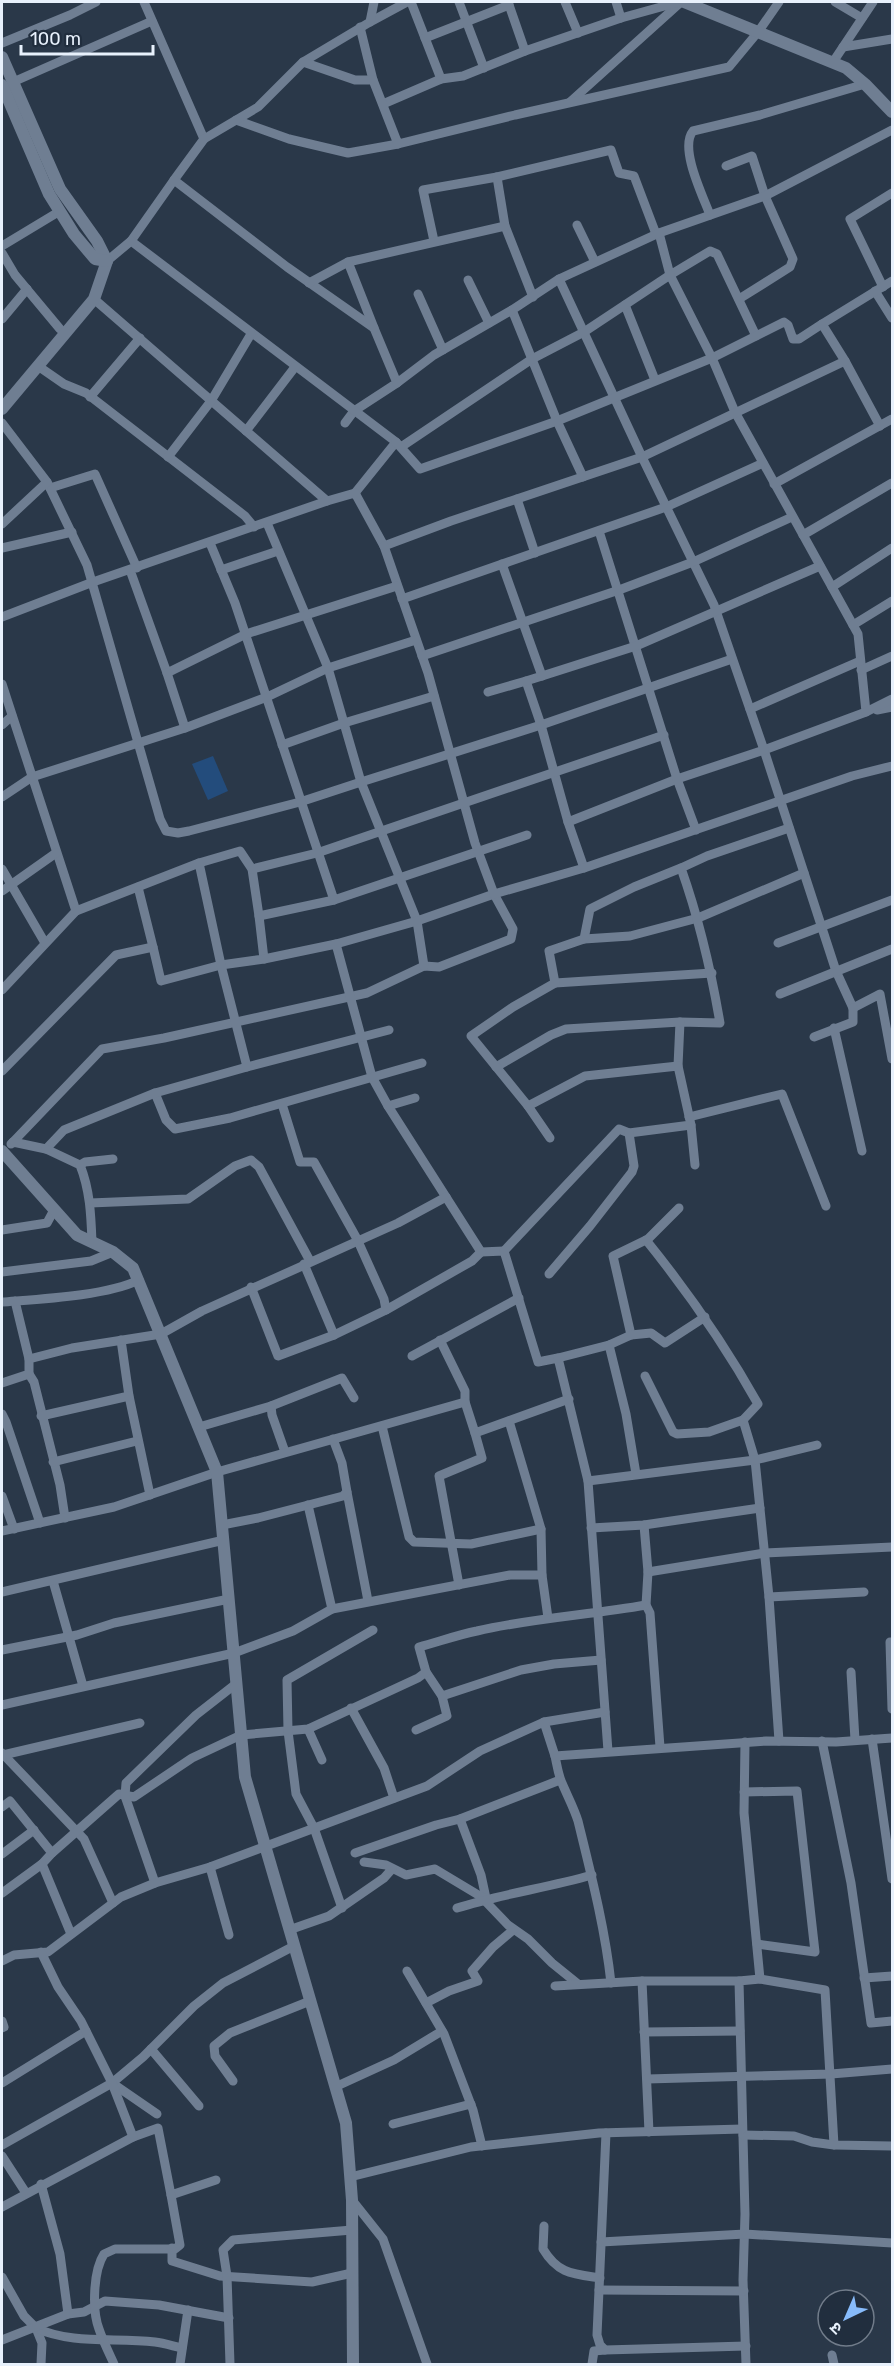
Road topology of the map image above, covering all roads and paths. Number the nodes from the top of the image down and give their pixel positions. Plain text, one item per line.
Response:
1 (144, 2) edge
2 (374, 2) edge
3 (409, 2) edge
4 (459, 2) edge
5 (565, 2) edge
6 (616, 2) edge
7 (681, 2) edge
8 (778, 2) edge
9 (835, 2) edge
10 (873, 2) edge
11 (90, 3) edge
12 (508, 3) edge
13 (621, 18) junction
14 (861, 18) junction
15 (152, 21) junction
16 (467, 21) junction
17 (370, 22) junction
18 (360, 27) junction
19 (758, 32) junction
20 (578, 33) junction
21 (425, 38) junction
22 (892, 39) edge
23 (2, 43) edge
24 (843, 47) junction
25 (525, 51) junction
26 (2, 57) edge
27 (303, 62) junction
28 (833, 62) junction
29 (484, 68) junction
30 (441, 79) junction
31 (373, 80) junction
32 (7, 83) edge
33 (865, 84) junction
34 (568, 103) junction
35 (383, 104) junction
36 (892, 112) edge
37 (236, 120) junction
38 (892, 130) edge
39 (204, 139) junction
40 (398, 144) junction
41 (726, 166) dead end
42 (497, 177) junction
43 (174, 180) junction
44 (892, 193) edge
45 (765, 196) junction
46 (60, 211) junction
47 (710, 215) junction
48 (577, 225) dead end
49 (505, 226) junction
50 (657, 234) junction
51 (131, 241) junction
52 (434, 241) junction
53 (2, 246) edge
54 (2, 253) edge
55 (107, 261) junction
56 (348, 262) junction
57 (595, 262) junction
58 (670, 275) junction
59 (559, 279) junction
60 (468, 280) dead end
61 (892, 281) edge
62 (309, 283) junction
63 (27, 289) junction
64 (879, 289) junction
65 (418, 294) dead end
66 (95, 295) junction
67 (533, 297) junction
68 (739, 299) junction
69 (625, 305) junction
70 (512, 310) junction
71 (892, 318) edge
72 (2, 320) edge
73 (489, 323) junction
74 (822, 324) junction
75 (374, 328) junction
76 (60, 329) junction
77 (584, 332) junction
78 (251, 334) junction
79 (756, 336) junction
80 (140, 338) junction
81 (443, 350) junction
82 (712, 358) junction
83 (532, 359) junction
84 (845, 361) junction
85 (38, 366) junction
86 (295, 367) junction
87 (655, 380) junction
88 (397, 382) junction
89 (90, 397) junction
90 (2, 398) edge
91 (615, 398) junction
92 (211, 401) junction
93 (2, 409) edge
94 (354, 411) junction
95 (735, 412) junction
96 (892, 419) edge
97 (557, 421) junction
98 (2, 423) edge
99 (345, 423) dead end
100 (880, 426) junction
101 (246, 430) junction
102 (398, 444) junction
103 (168, 457) junction
104 (642, 457) junction
105 (763, 463) junction
106 (584, 477) junction
107 (892, 483) edge
108 (774, 484) junction
109 (48, 485) junction
110 (355, 493) junction
111 (517, 499) junction
112 (327, 501) junction
113 (666, 507) junction
114 (792, 517) junction
115 (267, 523) junction
116 (2, 524) edge
117 (254, 527) junction
118 (599, 531) junction
119 (72, 532) junction
120 (803, 535) junction
121 (210, 543) junction
122 (384, 546) junction
123 (2, 548) edge
124 (892, 548) edge
125 (278, 551) junction
126 (535, 553) junction
127 (693, 562) junction
128 (502, 564) junction
129 (820, 566) junction
130 (133, 569) junction
131 (221, 570) junction
132 (93, 582) junction
133 (398, 586) junction
134 (832, 587) junction
135 (619, 590) junction
136 (402, 599) junction
137 (892, 601) edge
138 (716, 610) junction
139 (305, 613) junction
140 (2, 617) edge
141 (522, 621) junction
142 (853, 625) junction
143 (246, 634) junction
144 (416, 640) junction
145 (636, 646) junction
146 (422, 656) junction
147 (892, 656) edge
148 (732, 659) junction
149 (860, 665) junction
150 (328, 668) junction
151 (167, 673) junction
152 (542, 676) junction
153 (526, 681) junction
154 (2, 684) edge
155 (650, 688) junction
156 (488, 692) dead end
157 (434, 696) junction
158 (267, 697) junction
159 (892, 699) edge
160 (892, 707) edge
161 (750, 709) junction
162 (866, 712) junction
163 (12, 716) junction
164 (344, 723) junction
165 (2, 725) edge
166 (541, 725) junction
167 (185, 728) junction
168 (664, 735) junction
169 (139, 743) junction
170 (282, 745) junction
171 (764, 750) junction
172 (450, 753) junction
173 (892, 766) edge
174 (555, 774) junction
175 (32, 777) junction
176 (677, 779) junction
177 (361, 782) junction
178 (2, 797) edge
179 (780, 801) junction
180 (300, 802) junction
181 (464, 802) junction
182 (568, 822) junction
183 (789, 828) junction
184 (696, 830) junction
185 (380, 831) junction
186 (527, 835) dead end
187 (478, 852) junction
188 (56, 853) junction
189 (317, 853) junction
190 (199, 863) junction
191 (584, 868) junction
192 (681, 868) junction
193 (2, 869) edge
194 (252, 869) junction
195 (804, 873) junction
196 (399, 879) junction
197 (10, 885) junction
198 (138, 887) junction
199 (2, 891) edge
200 (494, 894) junction
201 (334, 900) junction
202 (892, 900) edge
203 (76, 911) junction
204 (259, 916) junction
205 (699, 918) junction
206 (417, 921) junction
207 (821, 927) junction
208 (584, 939) junction
209 (45, 943) junction
210 (778, 943) dead end
211 (336, 944) junction
212 (153, 947) junction
213 (892, 949) edge
214 (264, 958) junction
215 (221, 965) junction
216 (424, 966) junction
217 (836, 971) junction
218 (712, 972) junction
219 (2, 974) edge
220 (555, 983) junction
221 (4, 986) edge
222 (780, 994) dead end
223 (350, 996) junction
224 (853, 1008) junction
225 (236, 1021) junction
226 (680, 1022) junction
227 (834, 1028) junction
228 (389, 1030) dead end
229 (814, 1037) dead end
230 (360, 1038) junction
231 (892, 1059) edge
232 (422, 1063) dead end
233 (678, 1066) junction
234 (247, 1067) junction
235 (496, 1067) junction
236 (2, 1071) edge
237 (372, 1077) junction
238 (155, 1093) junction
239 (415, 1098) dead end
240 (282, 1104) junction
241 (388, 1106) junction
242 (528, 1106) junction
243 (690, 1121) junction
244 (629, 1134) junction
245 (550, 1137) dead end
246 (13, 1142) junction
247 (46, 1149) junction
248 (862, 1151) dead end
249 (2, 1152) edge
250 (113, 1159) dead end
251 (80, 1165) junction
252 (695, 1165) dead end
253 (446, 1197) junction
254 (90, 1203) junction
255 (825, 1206) dead end
256 (679, 1208) dead end
257 (54, 1210) junction
258 (2, 1230) edge
259 (646, 1240) junction
260 (358, 1241) junction
261 (92, 1242) junction
262 (504, 1251) junction
263 (113, 1252) junction
264 (482, 1252) junction
265 (307, 1263) junction
266 (2, 1272) edge
267 (549, 1274) dead end
268 (139, 1281) junction
269 (251, 1287) junction
270 (519, 1298) junction
271 (15, 1300) junction
272 (2, 1302) edge
273 (386, 1310) junction
274 (705, 1317) junction
275 (161, 1335) junction
276 (334, 1335) junction
277 (631, 1335) junction
278 (121, 1340) junction
279 (440, 1340) junction
280 (609, 1346) junction
281 (412, 1356) dead end
282 (558, 1358) junction
283 (29, 1359) junction
284 (29, 1374) junction
285 (645, 1376) dead end
286 (2, 1383) edge
287 (129, 1396) junction
288 (354, 1398) dead end
289 (569, 1399) junction
290 (465, 1402) junction
291 (271, 1406) junction
292 (2, 1414) edge
293 (41, 1416) junction
294 (743, 1420) junction
295 (509, 1421) junction
296 (382, 1426) junction
297 (199, 1427) junction
298 (475, 1433) junction
299 (333, 1439) junction
300 (137, 1441) junction
301 (818, 1445) dead end
302 (285, 1452) junction
303 (755, 1460) junction
304 (53, 1462) junction
305 (217, 1472) junction
306 (636, 1474) junction
307 (588, 1481) junction
308 (347, 1492) junction
309 (150, 1495) junction
310 (2, 1496) edge
311 (308, 1505) junction
312 (760, 1508) junction
313 (65, 1518) junction
314 (39, 1523) junction
315 (222, 1525) junction
316 (644, 1525) junction
317 (591, 1528) junction
318 (14, 1529) junction
319 (541, 1529) junction
320 (2, 1532) edge
321 (224, 1540) junction
322 (452, 1542) junction
323 (892, 1546) edge
324 (765, 1553) junction
325 (648, 1572) junction
326 (542, 1575) junction
327 (53, 1581) junction
328 (459, 1585) junction
329 (2, 1592) edge
330 (864, 1592) dead end
331 (769, 1597) junction
332 (229, 1599) junction
333 (368, 1601) junction
334 (646, 1605) junction
335 (332, 1609) junction
336 (597, 1614) junction
337 (548, 1618) junction
338 (372, 1630) dead end
339 (70, 1636) junction
340 (892, 1642) edge
341 (2, 1650) edge
342 (234, 1653) junction
343 (601, 1660) junction
344 (426, 1672) junction
345 (851, 1672) dead end
346 (237, 1683) junction
347 (83, 1686) junction
348 (442, 1696) junction
349 (2, 1705) edge
350 (351, 1708) junction
351 (892, 1709) edge
352 (605, 1712) junction
353 (544, 1722) junction
354 (140, 1723) dead end
355 (308, 1729) junction
356 (416, 1730) dead end
357 (288, 1731) junction
358 (241, 1736) junction
359 (892, 1738) edge
360 (855, 1740) junction
361 (872, 1740) junction
362 (779, 1741) junction
363 (822, 1741) junction
364 (745, 1742) junction
365 (660, 1747) junction
366 (608, 1751) junction
367 (2, 1754) edge
368 (555, 1756) junction
369 (322, 1760) dead end
370 (560, 1780) junction
371 (744, 1792) junction
372 (125, 1796) junction
373 (394, 1798) junction
374 (2, 1807) edge
375 (460, 1819) junction
376 (314, 1828) junction
377 (34, 1830) junction
378 (77, 1831) junction
379 (265, 1847) junction
380 (52, 1853) junction
381 (355, 1853) dead end
382 (2, 1854) edge
383 (364, 1862) dead end
384 (42, 1864) junction
385 (210, 1867) junction
386 (392, 1869) junction
387 (592, 1875) junction
388 (892, 1879) edge
389 (155, 1883) junction
390 (2, 1893) edge
391 (485, 1899) junction
392 (112, 1903) junction
393 (342, 1908) junction
394 (457, 1908) dead end
395 (289, 1930) junction
396 (513, 1930) junction
397 (71, 1934) junction
398 (229, 1935) dead end
399 (757, 1944) junction
400 (294, 1946) junction
401 (41, 1952) junction
402 (2, 1961) edge
403 (407, 1971) dead end
404 (892, 1976) edge
405 (864, 1978) junction
406 (760, 1979) junction
407 (642, 1981) junction
408 (739, 1981) junction
409 (611, 1983) junction
410 (578, 1984) junction
411 (555, 1986) dead end
412 (310, 2001) junction
413 (426, 2004) junction
414 (2, 2021) edge
415 (892, 2021) edge
416 (2, 2028) edge
417 (86, 2031) junction
418 (442, 2031) junction
419 (740, 2031) junction
420 (644, 2032) junction
421 (151, 2049) junction
422 (892, 2069) edge
423 (831, 2074) junction
424 (741, 2075) junction
425 (647, 2079) junction
426 (233, 2081) dead end
427 (2, 2083) edge
428 (112, 2083) junction
429 (335, 2087) junction
430 (471, 2104) junction
431 (199, 2106) dead end
432 (158, 2114) dead end
433 (393, 2124) dead end
434 (650, 2132) junction
435 (742, 2132) junction
436 (606, 2133) junction
437 (133, 2137) junction
438 (2, 2145) edge
439 (834, 2145) junction
440 (482, 2146) junction
441 (892, 2146) edge
442 (2, 2156) edge
443 (350, 2177) junction
444 (216, 2180) dead end
445 (41, 2184) junction
446 (26, 2193) junction
447 (171, 2195) junction
448 (352, 2200) junction
449 (2, 2207) edge
450 (544, 2226) dead end
451 (352, 2230) junction
452 (745, 2234) junction
453 (601, 2242) junction
454 (892, 2243) edge
455 (172, 2248) junction
456 (352, 2273) junction
457 (227, 2276) junction
458 (2, 2277) edge
459 (600, 2278) junction
460 (599, 2290) junction
461 (744, 2291) junction
462 (94, 2305) junction
463 (188, 2310) junction
464 (68, 2314) junction
465 (228, 2318) junction
466 (36, 2328) junction
467 (2, 2340) edge
468 (104, 2340) junction
469 (746, 2346) junction
470 (182, 2348) junction
471 (605, 2350) junction
472 (41, 2364) edge
473 (114, 2364) edge
474 (180, 2364) edge
475 (230, 2364) edge
476 (353, 2364) edge
477 (428, 2364) edge
478 (592, 2364) edge
479 (746, 2364) edge

1 - 15 street
2 - 17 street
3 - 17 street
3 - 21 street
4 - 16 street
5 - 20 street
6 - 13 street
7 - 13 street
7 - 19 street
7 - 34 street
8 - 19 street
9 - 14 street
10 - 14 street
11 - 23 street
12 - 16 street
12 - 25 street
13 - 20 street
14 - 24 street
15 - 32 street
15 - 39 street
16 - 21 street
16 - 29 street
17 - 18 street
18 - 27 street
18 - 31 street
19 - 28 street
19 - 34 street
20 - 25 street
21 - 30 street
22 - 24 street
24 - 28 street
25 - 29 street
26 - 32 street
27 - 31 street
27 - 37 street
28 - 33 street
29 - 30 street
30 - 35 street
31 - 35 street
32 - 46 street
32 - 55 street
33 - 36 street
33 - 47 street
34 - 40 street
35 - 40 street
37 - 39 street
37 - 40 street
38 - 45 street
39 - 43 street
41 - 45 street
42 - 49 street
42 - 50 street
42 - 52 street
43 - 51 street
43 - 62 street
44 - 64 street
45 - 47 street
45 - 68 street
46 - 53 street
46 - 55 street
47 - 50 street
48 - 57 street
49 - 52 street
49 - 67 street
50 - 57 street
50 - 58 street
51 - 55 street
51 - 78 street
52 - 56 street
54 - 63 street
55 - 66 street
56 - 62 street
56 - 75 street
57 - 59 street
58 - 68 street
58 - 69 street
58 - 82 street
59 - 67 street
59 - 77 street
60 - 73 street
61 - 64 street
62 - 75 street
63 - 72 street
63 - 76 street
64 - 71 street
64 - 74 street
65 - 81 street
66 - 76 street
66 - 80 street
66 - 85 street
67 - 70 street
68 - 79 street
69 - 77 street
69 - 87 street
70 - 73 street
70 - 83 street
73 - 81 street
74 - 79 street
74 - 84 street
75 - 88 street
76 - 90 street
77 - 83 street
77 - 91 street
78 - 86 street
78 - 92 street
79 - 82 street
80 - 89 street
80 - 92 street
81 - 88 street
82 - 87 street
82 - 95 street
83 - 97 street
83 - 102 street
84 - 95 street
84 - 100 street
85 - 89 street
85 - 93 street
86 - 94 street
86 - 101 street
87 - 91 street
88 - 94 street
89 - 103 street
91 - 97 street
91 - 104 street
92 - 101 street
92 - 103 street
94 - 99 street
94 - 102 street
95 - 104 street
95 - 105 street
96 - 100 street
97 - 102 street
97 - 106 street
98 - 109 street
100 - 108 street
101 - 112 street
102 - 110 street
103 - 117 street
104 - 106 street
104 - 113 street
105 - 108 street
105 - 113 street
106 - 111 street
107 - 120 street
108 - 114 street
109 - 116 street
109 - 119 street
109 - 130 street
110 - 112 street
110 - 122 street
111 - 122 street
111 - 126 street
112 - 115 street
113 - 118 street
113 - 127 street
114 - 120 street
114 - 127 street
115 - 117 street
115 - 125 street
117 - 121 street
118 - 126 street
118 - 135 street
119 - 123 street
119 - 132 street
120 - 129 street
121 - 130 street
121 - 131 street
122 - 133 street
124 - 134 street
125 - 131 street
125 - 139 street
126 - 128 street
127 - 135 street
127 - 138 street
128 - 136 street
128 - 141 street
129 - 134 street
129 - 138 street
130 - 132 street
130 - 151 street
131 - 143 street
132 - 140 street
132 - 169 street
133 - 136 street
133 - 139 street
134 - 142 street
135 - 141 street
135 - 145 street
136 - 144 street
137 - 142 street
138 - 145 street
138 - 148 street
139 - 143 street
139 - 150 street
141 - 146 street
141 - 152 street
142 - 149 street
143 - 151 street
143 - 158 street
144 - 146 street
144 - 150 street
145 - 152 street
145 - 155 street
146 - 157 street
147 - 149 street
148 - 155 street
148 - 161 street
149 - 161 street
149 - 162 street
150 - 158 street
150 - 164 street
151 - 167 street
152 - 153 street
153 - 156 street
153 - 166 street
154 - 163 street
155 - 166 street
155 - 168 street
157 - 164 street
157 - 172 street
158 - 167 street
158 - 170 street
159 - 162 street
160 - 162 street
161 - 171 street
162 - 171 street
163 - 165 street
163 - 175 street
164 - 170 street
164 - 177 street
166 - 172 street
166 - 174 street
167 - 169 street
168 - 174 street
168 - 176 street
169 - 175 street
169 - 180 street
170 - 180 street
171 - 176 street
171 - 179 street
172 - 177 street
172 - 181 street
173 - 179 street
174 - 181 street
174 - 182 street
175 - 178 street
175 - 188 street
176 - 182 street
176 - 184 street
177 - 180 street
177 - 185 street
179 - 183 street
179 - 184 street
180 - 189 street
181 - 185 street
181 - 187 street
182 - 191 street
183 - 192 street
183 - 195 street
184 - 191 street
185 - 189 street
185 - 196 street
186 - 187 street
187 - 196 street
187 - 200 street
188 - 197 street
188 - 203 street
189 - 194 street
189 - 201 street
190 - 194 street
190 - 198 street
190 - 215 street
191 - 200 street
192 - 205 street
192 - 208 street
193 - 197 street
194 - 204 street
195 - 205 street
195 - 207 street
196 - 201 street
196 - 206 street
197 - 199 street
197 - 209 street
198 - 203 street
198 - 212 street
200 - 206 street
200 - 216 street
201 - 204 street
202 - 207 street
203 - 209 street
204 - 214 street
205 - 208 street
205 - 218 street
206 - 211 street
206 - 216 street
207 - 210 street
207 - 217 street
208 - 220 street
209 - 221 street
211 - 214 street
211 - 223 street
212 - 215 street
212 - 236 street
213 - 217 street
214 - 215 street
215 - 225 street
216 - 223 street
217 - 222 street
217 - 224 street
218 - 220 street
218 - 226 street
219 - 221 street
220 - 235 street
223 - 225 street
223 - 230 street
224 - 227 street
224 - 231 street
225 - 234 street
225 - 246 street
226 - 233 street
226 - 235 street
227 - 229 street
227 - 248 street
228 - 230 street
230 - 234 street
230 - 237 street
232 - 237 street
233 - 242 street
233 - 243 street
234 - 238 street
235 - 242 street
237 - 240 street
237 - 241 street
238 - 240 street
238 - 247 street
239 - 241 street
240 - 260 street
241 - 253 street
242 - 245 street
243 - 244 street
243 - 252 street
243 - 255 street
244 - 262 street
244 - 267 street
246 - 247 street
246 - 249 street
247 - 251 street
249 - 257 street
250 - 251 street
251 - 254 street
253 - 260 street
253 - 264 street
254 - 261 street
254 - 265 street
256 - 259 street
257 - 258 street
257 - 261 street
259 - 274 street
259 - 277 street
260 - 265 street
260 - 273 street
261 - 263 street
262 - 264 street
262 - 270 street
263 - 266 street
263 - 268 street
264 - 273 street
265 - 269 street
265 - 276 street
268 - 271 street
268 - 275 street
269 - 275 street
269 - 276 street
270 - 279 street
270 - 282 street
271 - 272 street
271 - 283 street
273 - 276 street
274 - 277 street
274 - 294 street
275 - 278 street
275 - 297 street
277 - 280 street
278 - 283 street
278 - 287 street
279 - 281 street
279 - 290 street
280 - 282 street
280 - 306 street
282 - 289 street
283 - 284 street
284 - 286 street
284 - 293 street
285 - 294 street
287 - 293 street
287 - 300 street
288 - 291 street
289 - 295 street
289 - 307 street
290 - 296 street
290 - 298 street
291 - 297 street
291 - 302 street
292 - 314 street
293 - 304 street
294 - 303 street
295 - 298 street
295 - 319 street
296 - 299 street
296 - 322 street
297 - 305 street
298 - 322 street
299 - 302 street
299 - 308 street
300 - 304 street
300 - 309 street
301 - 303 street
302 - 305 street
303 - 306 street
303 - 312 street
304 - 313 street
305 - 309 street
305 - 315 street
306 - 307 street
307 - 317 street
308 - 311 street
308 - 333 street
309 - 313 street
310 - 318 street
311 - 315 street
311 - 335 street
312 - 316 street
312 - 324 street
313 - 314 street
314 - 318 street
315 - 321 street
316 - 317 street
316 - 325 street
317 - 336 street
318 - 320 street
319 - 322 street
319 - 326 street
321 - 327 street
321 - 332 street
322 - 328 street
323 - 324 street
324 - 325 street
324 - 331 street
325 - 334 street
326 - 328 street
326 - 337 street
327 - 329 street
327 - 339 street
328 - 333 street
330 - 331 street
331 - 362 street
332 - 339 street
332 - 342 street
333 - 335 street
334 - 336 street
334 - 365 street
335 - 342 street
336 - 337 street
336 - 343 street
337 - 344 street
338 - 357 street
339 - 341 street
339 - 347 street
340 - 351 street
342 - 346 street
342 - 347 street
343 - 348 street
343 - 352 street
344 - 348 street
344 - 350 street
345 - 360 street
346 - 358 street
346 - 372 street
347 - 349 street
348 - 356 street
350 - 355 street
350 - 373 street
352 - 353 street
352 - 366 street
353 - 368 street
353 - 373 street
354 - 367 street
355 - 357 street
355 - 369 street
357 - 358 street
357 - 376 street
358 - 372 street
358 - 379 street
359 - 361 street
360 - 361 street
360 - 363 street
361 - 388 street
362 - 363 street
362 - 364 street
363 - 405 street
364 - 365 street
364 - 371 street
365 - 366 street
366 - 368 street
367 - 378 street
368 - 370 street
370 - 375 street
370 - 387 street
371 - 399 street
371 - 399 street
372 - 378 street
372 - 389 street
373 - 376 street
374 - 377 street
375 - 381 street
375 - 391 street
376 - 379 street
376 - 393 street
377 - 380 street
377 - 382 street
378 - 380 street
378 - 392 street
379 - 385 street
379 - 395 street
380 - 384 street
383 - 386 street
384 - 390 street
384 - 397 street
385 - 389 street
385 - 398 street
386 - 391 street
386 - 393 street
387 - 391 street
387 - 409 street
389 - 392 street
391 - 394 street
391 - 396 street
392 - 397 street
393 - 395 street
395 - 400 street
396 - 410 street
396 - 413 street
397 - 401 street
399 - 406 street
400 - 412 street
400 - 421 street
401 - 402 street
401 - 417 street
403 - 413 street
404 - 405 street
405 - 415 street
406 - 408 street
406 - 423 street
407 - 408 street
407 - 409 street
407 - 420 street
408 - 419 street
409 - 410 street
410 - 411 street
412 - 426 street
412 - 429 street
413 - 418 street
414 - 416 street
417 - 427 street
417 - 428 street
418 - 429 street
418 - 430 street
419 - 420 street
419 - 424 street
420 - 425 street
421 - 428 street
421 - 431 street
422 - 423 street
423 - 424 street
423 - 439 street
424 - 425 street
424 - 435 street
425 - 434 street
428 - 432 street
428 - 437 street
428 - 438 street
429 - 443 street
430 - 433 street
430 - 440 street
434 - 435 street
434 - 436 street
435 - 439 street
435 - 452 street
436 - 440 street
436 - 453 street
437 - 445 street
437 - 447 street
439 - 441 street
440 - 443 street
442 - 446 street
443 - 448 street
444 - 447 street
445 - 446 street
445 - 464 street
446 - 449 street
447 - 455 street
448 - 451 street
448 - 477 street
450 - 459 street
451 - 456 street
451 - 457 street
452 - 453 street
452 - 454 street
452 - 461 street
453 - 459 street
455 - 457 street
455 - 462 street
456 - 457 street
456 - 476 street
457 - 465 street
458 - 466 street
459 - 460 street
460 - 461 street
460 - 471 street
461 - 469 street
462 - 463 street
462 - 464 street
462 - 468 street
463 - 465 street
463 - 470 street
464 - 466 street
465 - 475 street
466 - 467 street
466 - 468 street
466 - 472 street
468 - 470 street
468 - 473 street
469 - 471 street
469 - 479 street
470 - 474 street
471 - 478 street

